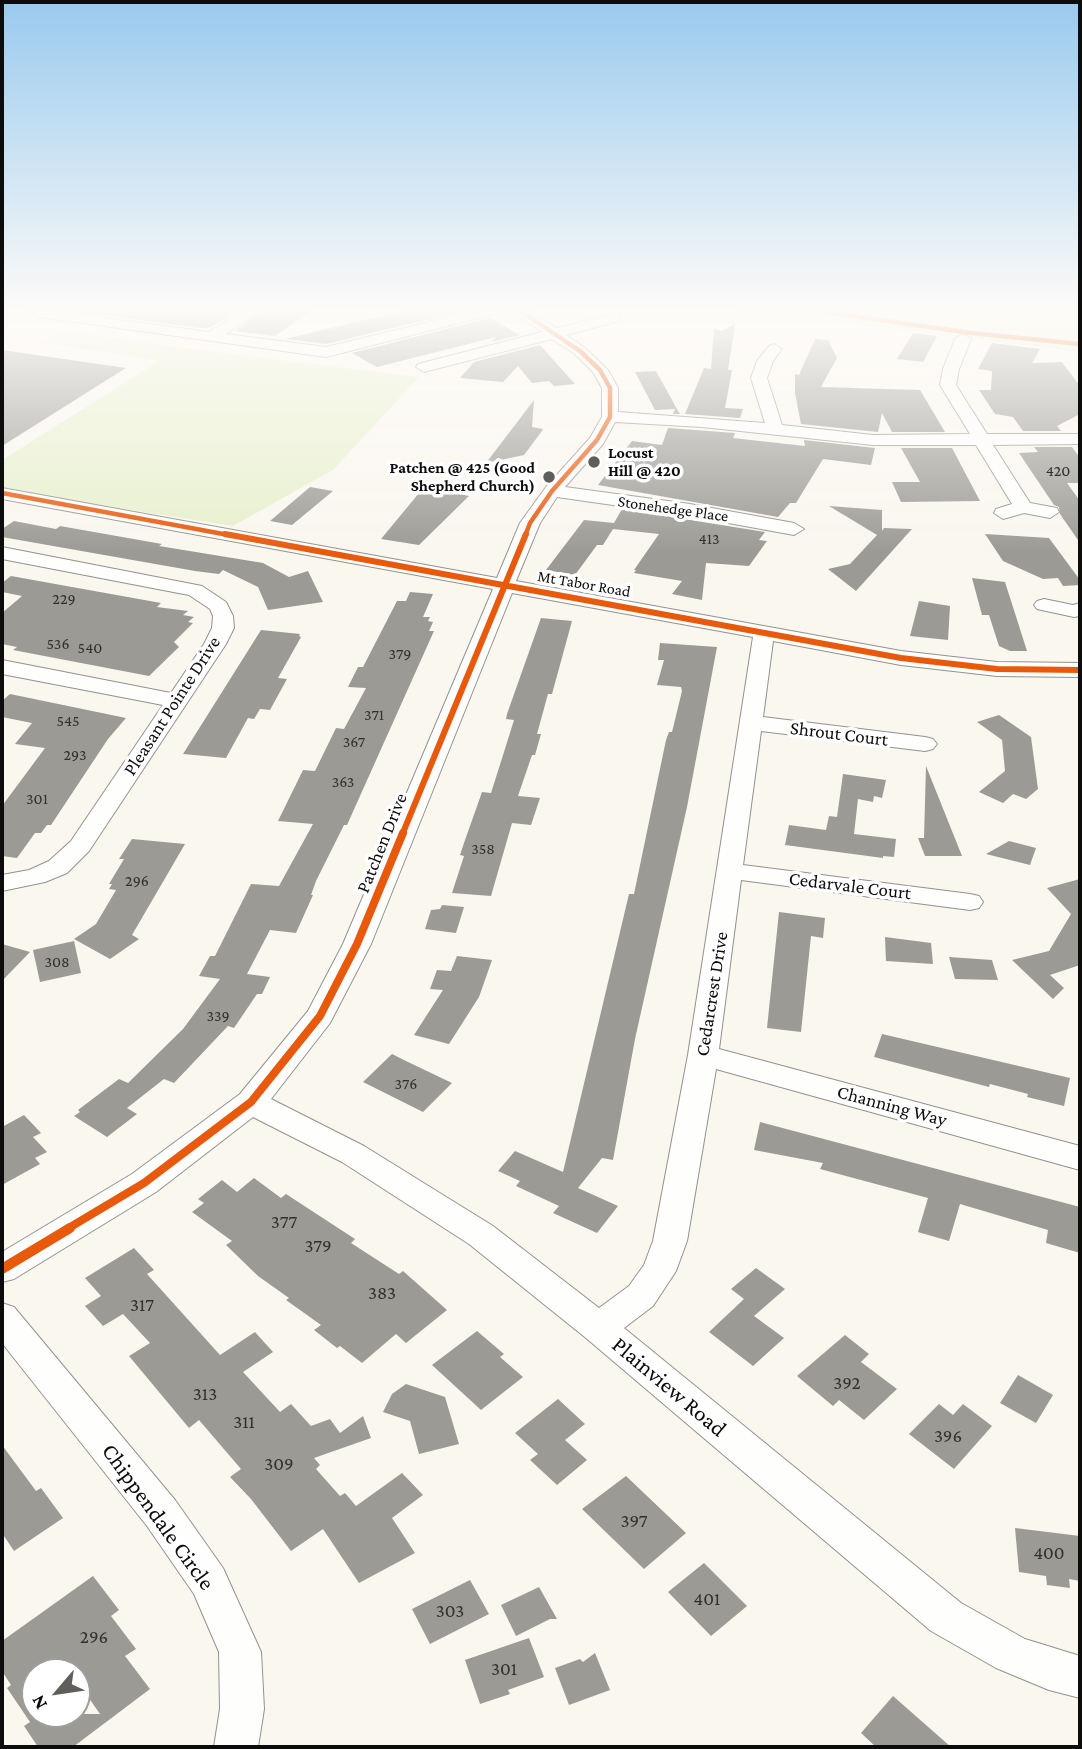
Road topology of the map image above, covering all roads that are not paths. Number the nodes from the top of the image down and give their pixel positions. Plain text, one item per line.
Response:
1 (610, 390) edge
2 (763, 390) edge
3 (951, 390) edge
4 (610, 417) junction
5 (775, 429) junction
6 (1080, 439) edge
7 (982, 440) junction
8 (552, 491) junction
9 (2, 493) edge
10 (1023, 507) junction
11 (1050, 512) dead end
12 (1003, 513) dead end
13 (814, 522) dead end
14 (797, 535) joint
15 (2, 553) edge
16 (504, 583) junction
17 (1044, 605) dead end
18 (1078, 614) edge
19 (764, 632) junction
20 (2, 667) edge
21 (1080, 670) edge
22 (175, 702) junction
23 (752, 723) junction
24 (925, 744) dead end
25 (731, 871) junction
26 (2, 883) edge
27 (970, 901) dead end
28 (704, 1055) junction
29 (251, 1102) junction
30 (1080, 1158) edge
31 (2, 1269) edge
32 (2, 1317) edge
33 (599, 1328) junction
34 (1080, 1676) edge
35 (236, 1747) edge

1 - 4 street
2 - 5 street
3 - 7 street
4 - 5 street
4 - 8 street, Patchen Drive
5 - 7 street
6 - 7 street
7 - 10 street
8 - 14 street, Stonehedge Place
8 - 16 street, Patchen Drive
9 - 16 street, Mt Tabor Road
10 - 11 street
10 - 12 street
13 - 14 street, Stonehedge Place
15 - 22 street, Pleasant Pointe Drive
16 - 19 street, Mt Tabor Road
16 - 29 street, Patchen Drive
17 - 18 street
19 - 21 street, Mt Tabor Road
19 - 23 street, Cedarcrest Drive
20 - 22 street
22 - 26 street, Pleasant Pointe Drive
23 - 24 street, Shrout Court
23 - 25 street, Cedarcrest Drive
25 - 27 street, Cedarvale Court
25 - 28 street, Cedarcrest Drive
28 - 30 street, Channing Way
28 - 33 street, Cedarcrest Drive
29 - 31 street, Patchen Drive
29 - 33 street, Plainview Road
32 - 35 street, Chippendale Circle
33 - 34 street, Plainview Road

